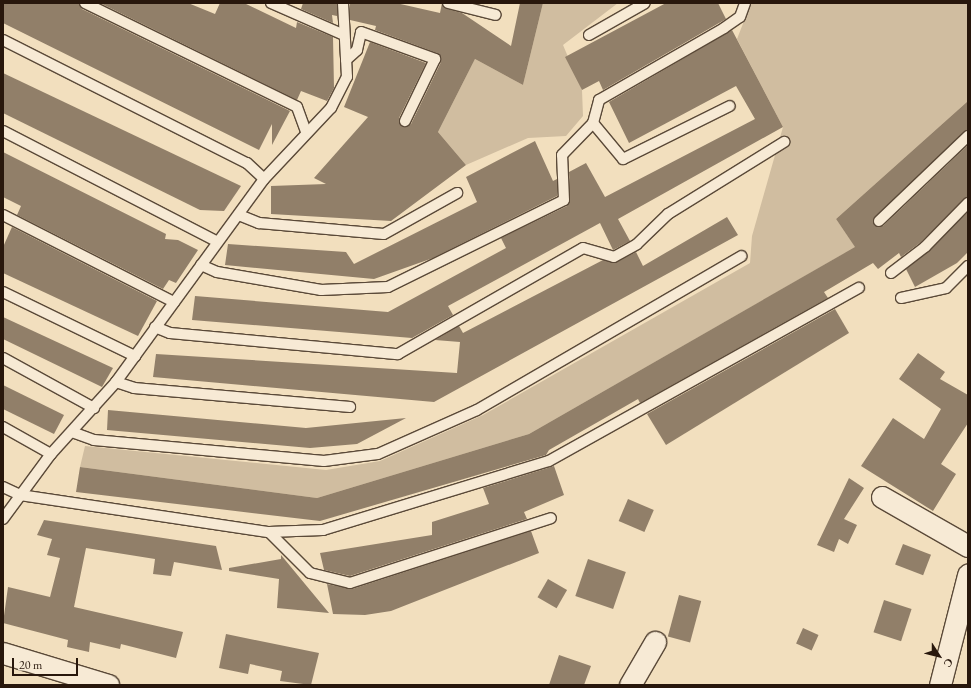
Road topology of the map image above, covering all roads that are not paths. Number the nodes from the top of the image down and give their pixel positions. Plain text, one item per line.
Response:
1 (85, 3) edge
2 (272, 3) edge
3 (343, 3) edge
4 (448, 3) edge
5 (645, 3) edge
6 (745, 3) edge
7 (496, 15) dead end
8 (342, 34) junction
9 (589, 35) dead end
10 (3, 40) edge
11 (346, 60) junction
12 (730, 106) dead end
13 (405, 121) dead end
14 (593, 123) junction
15 (3, 130) edge
16 (306, 132) junction
17 (968, 136) edge
18 (784, 142) dead end
19 (264, 179) junction
20 (457, 193) dead end
21 (968, 203) edge
22 (3, 215) edge
23 (239, 215) junction
24 (879, 221) dead end
25 (216, 241) junction
26 (742, 256) dead end
27 (201, 265) junction
28 (968, 266) edge
29 (891, 273) dead end
30 (859, 288) dead end
31 (3, 292) edge
32 (901, 298) dead end
33 (174, 302) junction
34 (155, 327) junction
35 (135, 356) junction
36 (3, 358) edge
37 (116, 382) junction
38 (350, 407) dead end
39 (94, 408) junction
40 (3, 427) edge
41 (72, 432) junction
42 (51, 454) junction
43 (3, 487) edge
44 (20, 495) junction
45 (882, 497) dead end
46 (551, 518) dead end
47 (3, 519) edge
48 (269, 532) junction
49 (968, 546) edge
50 (968, 575) edge
51 (655, 642) dead end
52 (3, 653) edge
53 (108, 685) edge
54 (630, 685) edge
55 (940, 685) edge

1 - 16 lane
2 - 8 lane
3 - 8 lane
4 - 7 lane
5 - 9 lane
6 - 14 lane
8 - 11 lane
10 - 19 lane
11 - 13 lane
11 - 16 lane
12 - 14 lane
14 - 27 lane
15 - 25 lane
16 - 19 lane
17 - 24 lane
18 - 34 lane
19 - 23 lane
20 - 23 lane
21 - 29 lane
22 - 33 lane
23 - 25 lane
25 - 27 lane
26 - 41 lane
27 - 33 lane
28 - 32 lane
30 - 48 lane
31 - 35 lane
33 - 34 lane
34 - 35 lane
35 - 37 lane
36 - 39 lane
37 - 38 lane
37 - 39 lane
39 - 41 lane
40 - 42 lane
41 - 42 lane
42 - 44 lane
43 - 44 lane
44 - 47 lane
44 - 48 lane
45 - 49 street
46 - 48 lane
50 - 55 street
51 - 54 street
52 - 53 street

